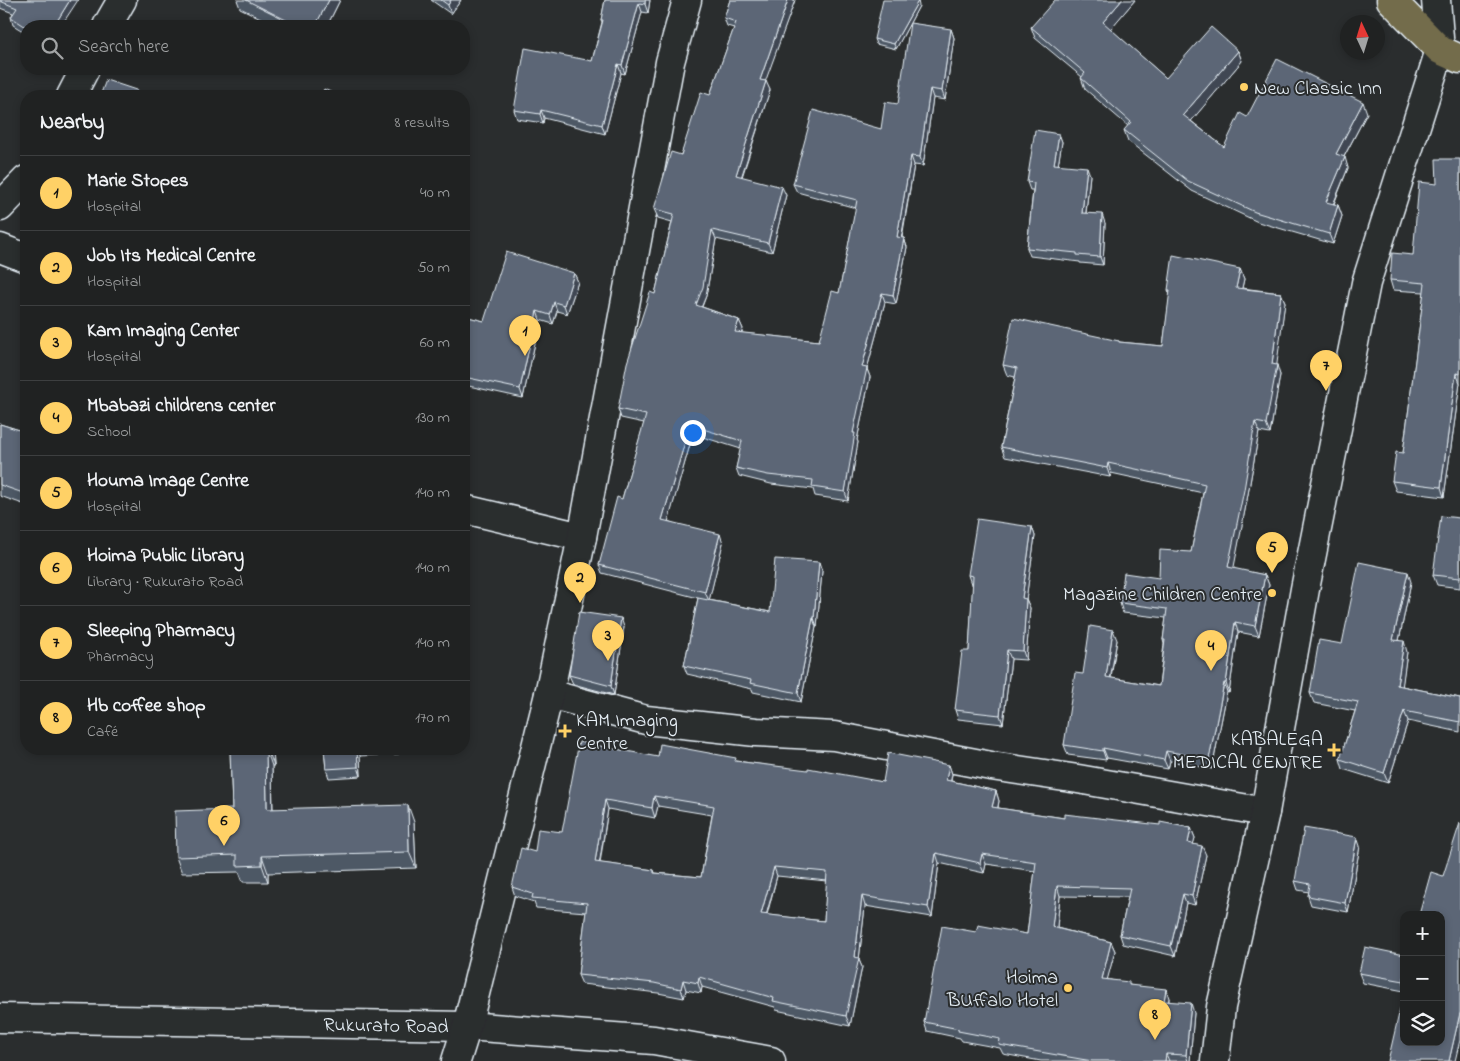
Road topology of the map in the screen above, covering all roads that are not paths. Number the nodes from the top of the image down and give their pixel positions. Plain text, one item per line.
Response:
1 (122, 0) edge
2 (687, 0) edge
3 (1390, 0) edge
4 (1436, 0) edge
5 (110, 20) edge
6 (1450, 54) edge
7 (82, 75) edge
8 (74, 90) edge
9 (20, 186) edge
10 (0, 207) edge
11 (0, 248) edge
12 (20, 256) edge
13 (470, 511) edge
14 (582, 537) junction
15 (549, 694) junction
16 (1265, 812) junction
17 (0, 1018) edge
18 (467, 1026) junction
19 (456, 1061) edge
20 (771, 1061) edge
21 (1215, 1061) edge

1 - 5 street
2 - 14 street
3 - 6 main road
4 - 6 street
6 - 16 street
7 - 8 street
9 - 10 street
11 - 12 street
13 - 14 street
14 - 15 street
15 - 16 street
15 - 18 street
16 - 21 street
17 - 18 street, Rukurato Road
18 - 19 street
18 - 20 street, Rukurato Road

